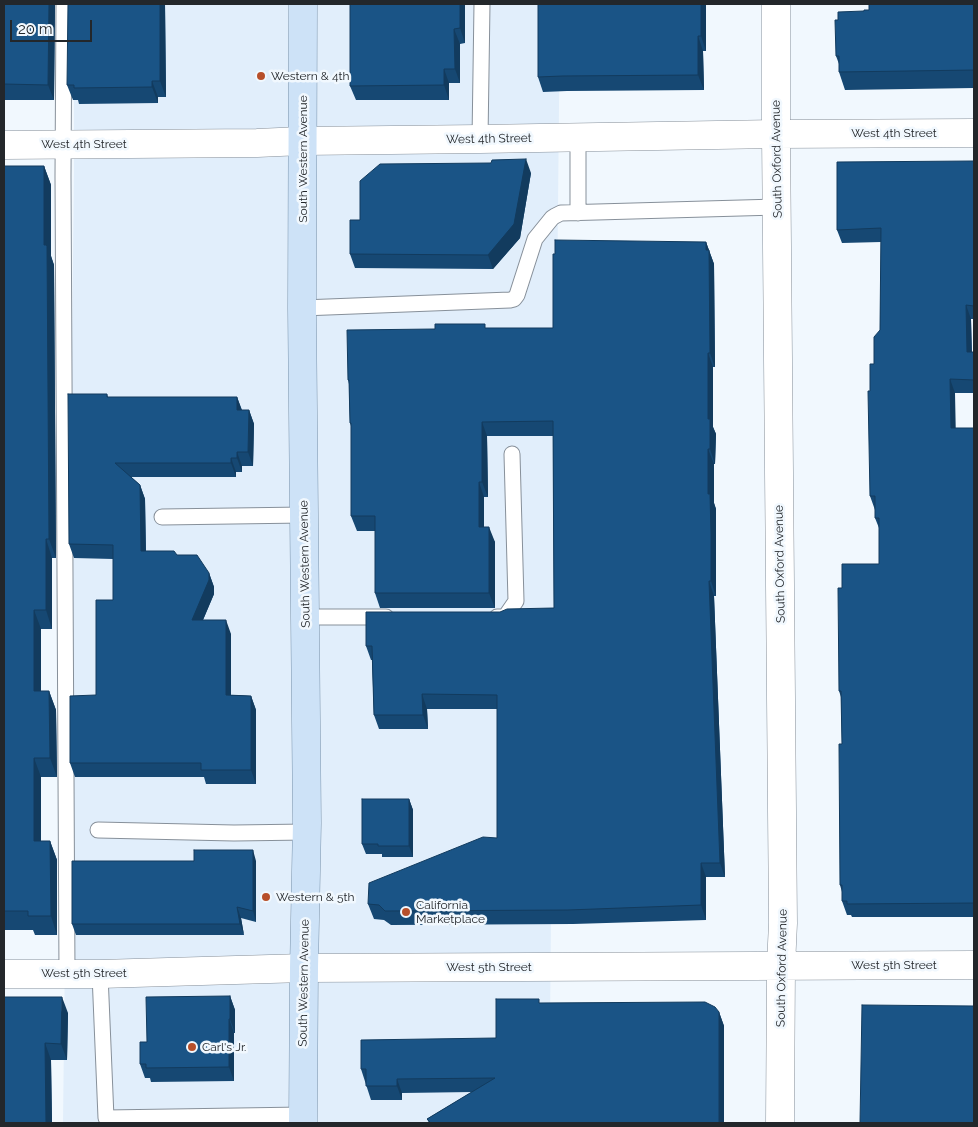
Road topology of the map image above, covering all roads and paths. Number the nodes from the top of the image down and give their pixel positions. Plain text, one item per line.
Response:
1 (64, 4) edge
2 (303, 4) edge
3 (482, 4) edge
4 (776, 4) edge
5 (974, 133) edge
6 (776, 134) junction
7 (578, 137) junction
8 (480, 139) junction
9 (302, 141) junction
10 (4, 145) edge
11 (64, 145) junction
12 (777, 207) junction
13 (578, 212) junction
14 (302, 308) junction
15 (512, 454) dead end
16 (304, 515) junction
17 (162, 517) dead end
18 (305, 617) junction
19 (402, 617) edge
20 (486, 617) edge
21 (98, 830) dead end
22 (307, 832) junction
23 (781, 965) junction
24 (974, 965) edge
25 (304, 968) junction
26 (67, 973) junction
27 (4, 974) edge
28 (100, 974) junction
29 (304, 1119) edge
30 (106, 1121) edge
31 (780, 1123) edge

1 - 11 lane
2 - 9 main road, South Western Avenue
3 - 8 lane
4 - 6 street, South Oxford Avenue
5 - 6 street, West 4th Street
6 - 7 street, West 4th Street
6 - 12 street, South Oxford Avenue
7 - 8 street, West 4th Street
7 - 13 lane
8 - 9 street, West 4th Street
9 - 11 street, West 4th Street
9 - 14 main road, South Western Avenue
10 - 11 street, West 4th Street
11 - 26 lane
12 - 13 lane
12 - 23 street, South Oxford Avenue
13 - 14 lane
14 - 16 main road, South Western Avenue
15 - 20 lane
16 - 17 lane
16 - 18 main road, South Western Avenue
18 - 19 lane
18 - 22 main road, South Western Avenue
21 - 22 lane
22 - 25 main road, South Western Avenue
23 - 24 street, West 5th Street
23 - 25 street, West 5th Street
23 - 31 street, South Oxford Avenue
25 - 28 street, West 5th Street
25 - 29 main road, South Western Avenue
26 - 27 street, West 5th Street
26 - 28 street, West 5th Street
28 - 30 lane
29 - 30 lane

